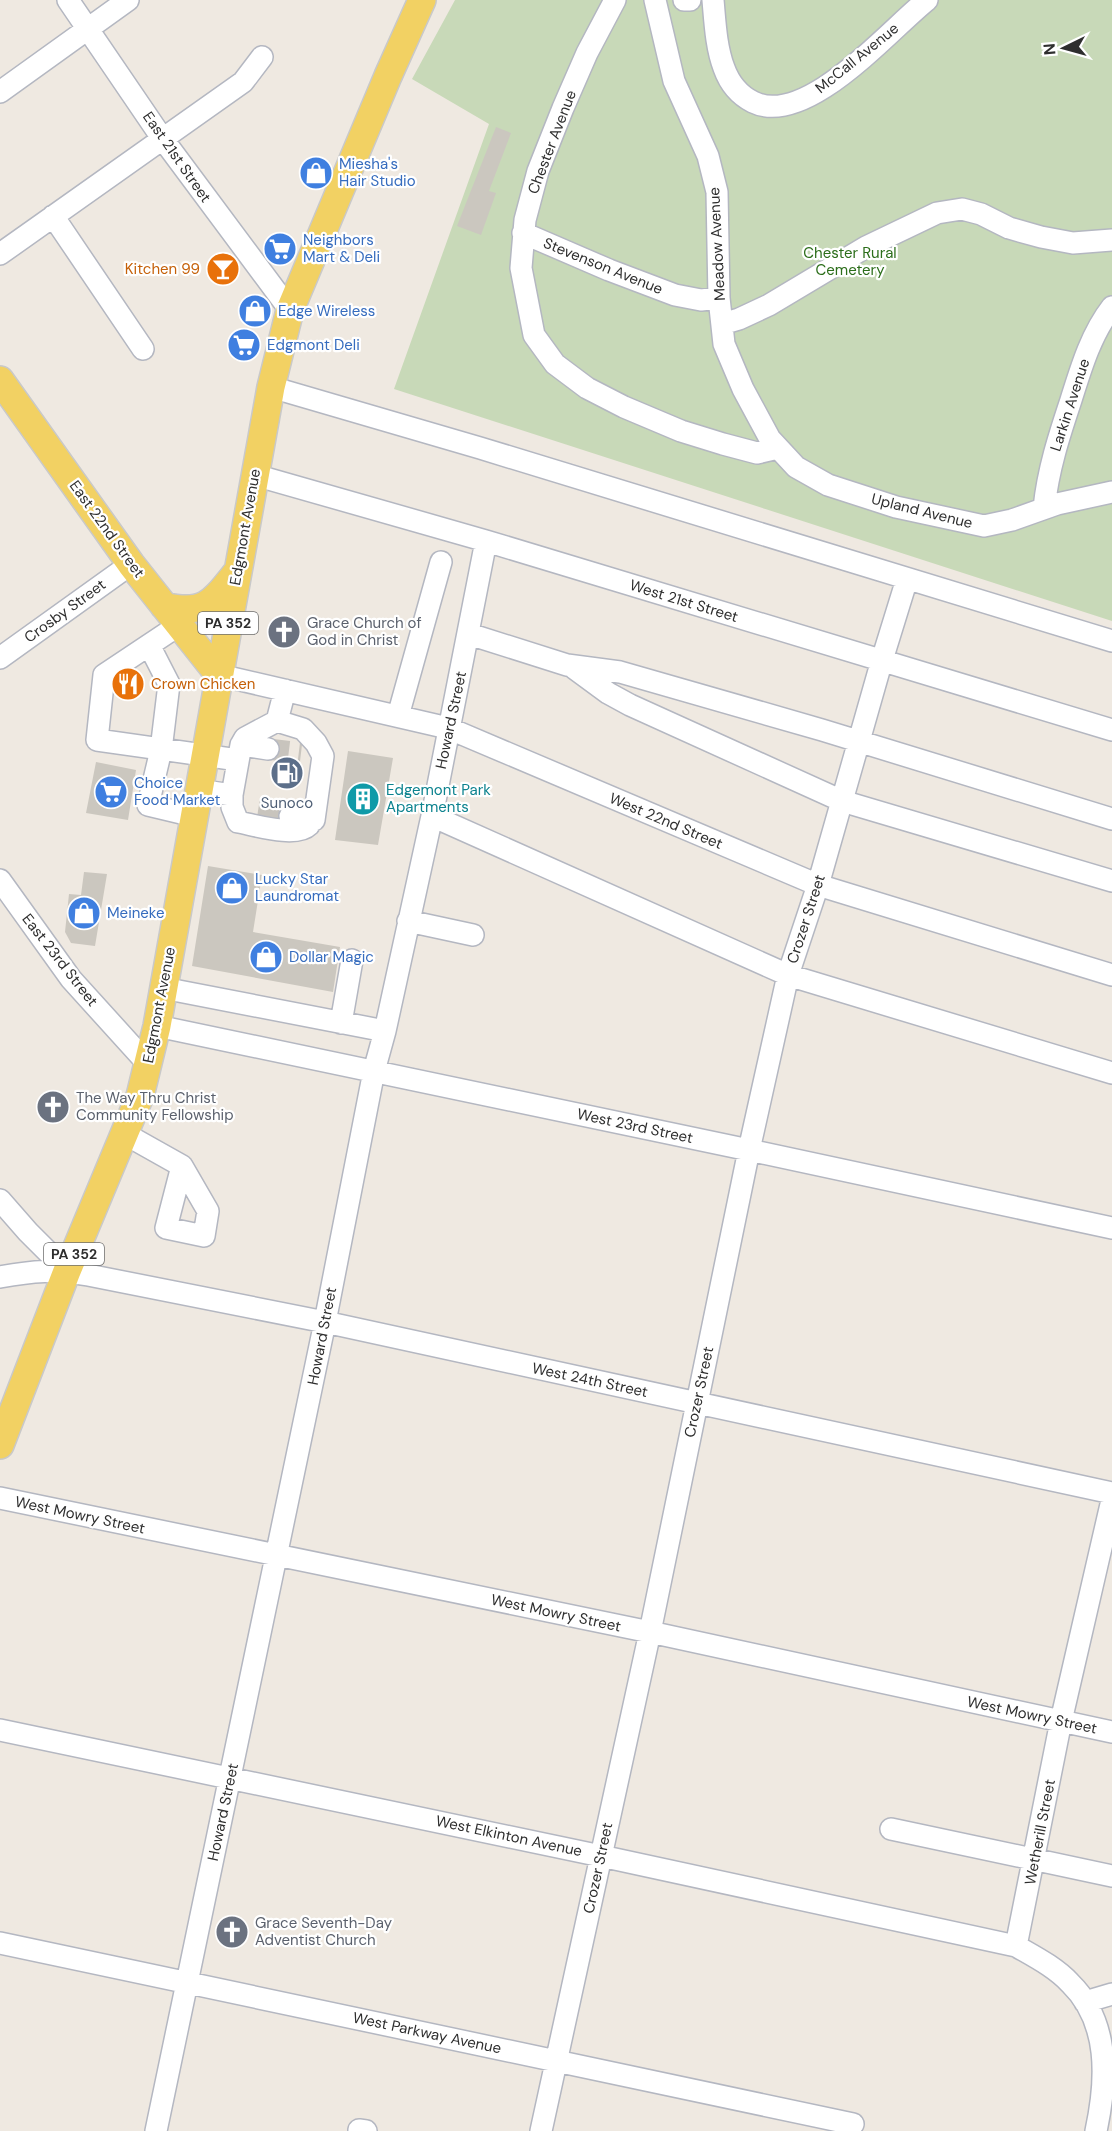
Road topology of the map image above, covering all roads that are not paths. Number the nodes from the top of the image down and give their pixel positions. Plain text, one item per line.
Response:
1 (68, 0) edge
2 (128, 0) edge
3 (422, 0) edge
4 (615, 0) edge
5 (655, 0) edge
6 (684, 0) edge
7 (690, 0) edge
8 (713, 0) edge
9 (927, 0) edge
10 (88, 28) junction
11 (262, 57) dead end
12 (0, 92) edge
13 (162, 138) junction
14 (52, 216) junction
15 (524, 233) junction
16 (1112, 240) edge
17 (0, 254) edge
18 (718, 298) junction
19 (1112, 307) edge
20 (290, 310) junction
21 (722, 324) junction
22 (143, 349) dead end
23 (0, 380) edge
24 (271, 387) junction
25 (778, 447) junction
26 (255, 475) junction
27 (1112, 492) edge
28 (1044, 508) junction
29 (486, 541) junction
30 (441, 562) dead end
31 (131, 564) junction
32 (237, 572) junction
33 (907, 579) junction
34 (172, 615) junction
35 (469, 634) junction
36 (1112, 641) edge
37 (149, 645) junction
38 (0, 658) edge
39 (882, 660) junction
40 (567, 665) junction
41 (219, 675) junction
42 (285, 690) junction
43 (398, 716) junction
44 (277, 722) junction
45 (448, 728) junction
46 (1112, 730) edge
47 (859, 741) junction
48 (268, 749) tunnel mouth
49 (160, 750) junction
50 (240, 753) junction
51 (301, 753) tunnel mouth
52 (323, 756) junction
53 (205, 757) junction
54 (232, 801) junction
55 (842, 801) junction
56 (196, 803) junction
57 (258, 811) tunnel mouth
58 (290, 816) tunnel mouth
59 (432, 816) junction
60 (1112, 819) edge
61 (314, 820) junction
62 (0, 880) edge
63 (1112, 881) edge
64 (818, 885) junction
65 (408, 921) junction
66 (473, 935) dead end
67 (352, 960) dead end
68 (788, 975) junction
69 (1112, 975) edge
70 (163, 988) junction
71 (341, 1023) junction
72 (156, 1026) junction
73 (385, 1031) junction
74 (148, 1064) junction
75 (374, 1071) junction
76 (1112, 1073) edge
77 (125, 1134) junction
78 (749, 1150) junction
79 (182, 1166) dead end
80 (0, 1200) edge
81 (1112, 1228) edge
82 (67, 1271) junction
83 (0, 1277) edge
84 (325, 1322) junction
85 (696, 1403) junction
86 (0, 1445) edge
87 (1112, 1493) edge
88 (0, 1498) edge
89 (1112, 1500) edge
90 (277, 1556) junction
91 (650, 1632) junction
92 (1061, 1721) junction
93 (0, 1730) edge
94 (1112, 1732) edge
95 (231, 1777) junction
96 (891, 1829) dead end
97 (601, 1856) junction
98 (1035, 1858) junction
99 (1112, 1876) edge
100 (0, 1943) edge
101 (1016, 1946) junction
102 (186, 1983) junction
103 (1112, 1994) edge
104 (1085, 2002) junction
105 (556, 2060) junction
106 (853, 2124) dead end
107 (156, 2131) edge
108 (541, 2131) edge
109 (1096, 2131) edge

1 - 10 street, East 21st Street
2 - 10 street
3 - 20 main road, Edgmont Avenue / PA 352
4 - 15 street, Chester Avenue
5 - 18 street, Meadow Avenue
6 - 7 street
8 - 9 street, McCall Avenue
10 - 12 street
10 - 13 street, East 21st Street
11 - 13 street
13 - 14 street
13 - 20 street, East 21st Street
14 - 17 street
14 - 22 street
15 - 18 street, Stevenson Avenue
15 - 25 street, Chester Avenue
16 - 21 street
18 - 21 street, Meadow Avenue
19 - 28 street, Larkin Avenue
20 - 24 main road, Edgmont Avenue / PA 352
21 - 25 street, Meadow Avenue
23 - 31 main road, East 22nd Street
24 - 26 main road, Edgmont Avenue / PA 352
24 - 33 street
25 - 28 street, Upland Avenue
26 - 29 street, West 21st Street
26 - 32 main road, Edgmont Avenue / PA 352
27 - 28 street, Upland Avenue
29 - 35 street, Howard Street
29 - 39 street, West 21st Street
30 - 43 street
31 - 34 main road, East 22nd Street
31 - 38 street, Crosby Street
32 - 34 main road
32 - 41 main road, Edgmont Avenue / PA 352
33 - 36 street
33 - 39 street, Crozer Street
34 - 37 street
34 - 41 main road, East 22nd Street
35 - 40 street
35 - 45 street, Howard Street
37 - 49 street
37 - 49 street
39 - 46 street, West 21st Street
39 - 47 street, Crozer Street
40 - 47 street
40 - 55 street
41 - 42 street, West 22nd Street
41 - 53 main road, Edgmont Avenue / PA 352
42 - 43 street, West 22nd Street
42 - 44 street
43 - 45 street, West 22nd Street
44 - 50 street
44 - 52 street
45 - 59 street, Howard Street
45 - 64 street, West 22nd Street
47 - 55 street, Crozer Street
47 - 60 street
48 - 50 street
49 - 53 street
49 - 56 street
50 - 53 street
50 - 54 street
51 - 52 street
52 - 61 street
53 - 56 main road, Edgmont Avenue / PA 352
54 - 56 street
54 - 57 street
54 - 61 street
55 - 63 street
55 - 64 street, Crozer Street
56 - 70 main road, Edgmont Avenue / PA 352
58 - 61 street
59 - 65 street, Howard Street
59 - 68 street
62 - 74 street, East 23rd Street
64 - 68 street, Crozer Street
64 - 69 street, West 22nd Street
65 - 66 street
65 - 73 street, Howard Street
67 - 71 street
68 - 76 street
68 - 78 street, Crozer Street
70 - 71 street
70 - 72 main road, Edgmont Avenue / PA 352
71 - 73 street
72 - 74 main road, Edgmont Avenue / PA 352
72 - 75 street, West 23rd Street
73 - 75 street, Howard Street
74 - 77 main road, Edgmont Avenue / PA 352
75 - 78 street, West 23rd Street
75 - 84 street, Howard Street
77 - 79 street
77 - 82 main road, Edgmont Avenue / PA 352
78 - 81 street, West 23rd Street
78 - 85 street, Crozer Street
80 - 82 street
82 - 83 street, West 24th Street
82 - 84 street, West 24th Street
82 - 86 main road, Edgmont Avenue / PA 352
84 - 85 street, West 24th Street
84 - 90 street, Howard Street
85 - 87 street, West 24th Street
85 - 91 street, Crozer Street
88 - 90 street, West Mowry Street
89 - 92 street, Wetherill Street
90 - 91 street, West Mowry Street
90 - 95 street, Howard Street
91 - 92 street, West Mowry Street
91 - 97 street, Crozer Street
92 - 94 street, West Mowry Street
92 - 98 street, Wetherill Street
93 - 95 street, West Elkinton Avenue
95 - 97 street, West Elkinton Avenue
95 - 102 street, Howard Street
96 - 98 street
97 - 101 street, West Elkinton Avenue
97 - 105 street, Crozer Street
98 - 99 street
98 - 101 street, Wetherill Street
100 - 102 street, West Parkway Avenue
101 - 104 street
102 - 105 street, West Parkway Avenue
102 - 107 street, Howard Street
103 - 104 street
104 - 109 street
105 - 106 street, West Parkway Avenue
105 - 108 street, Crozer Street

